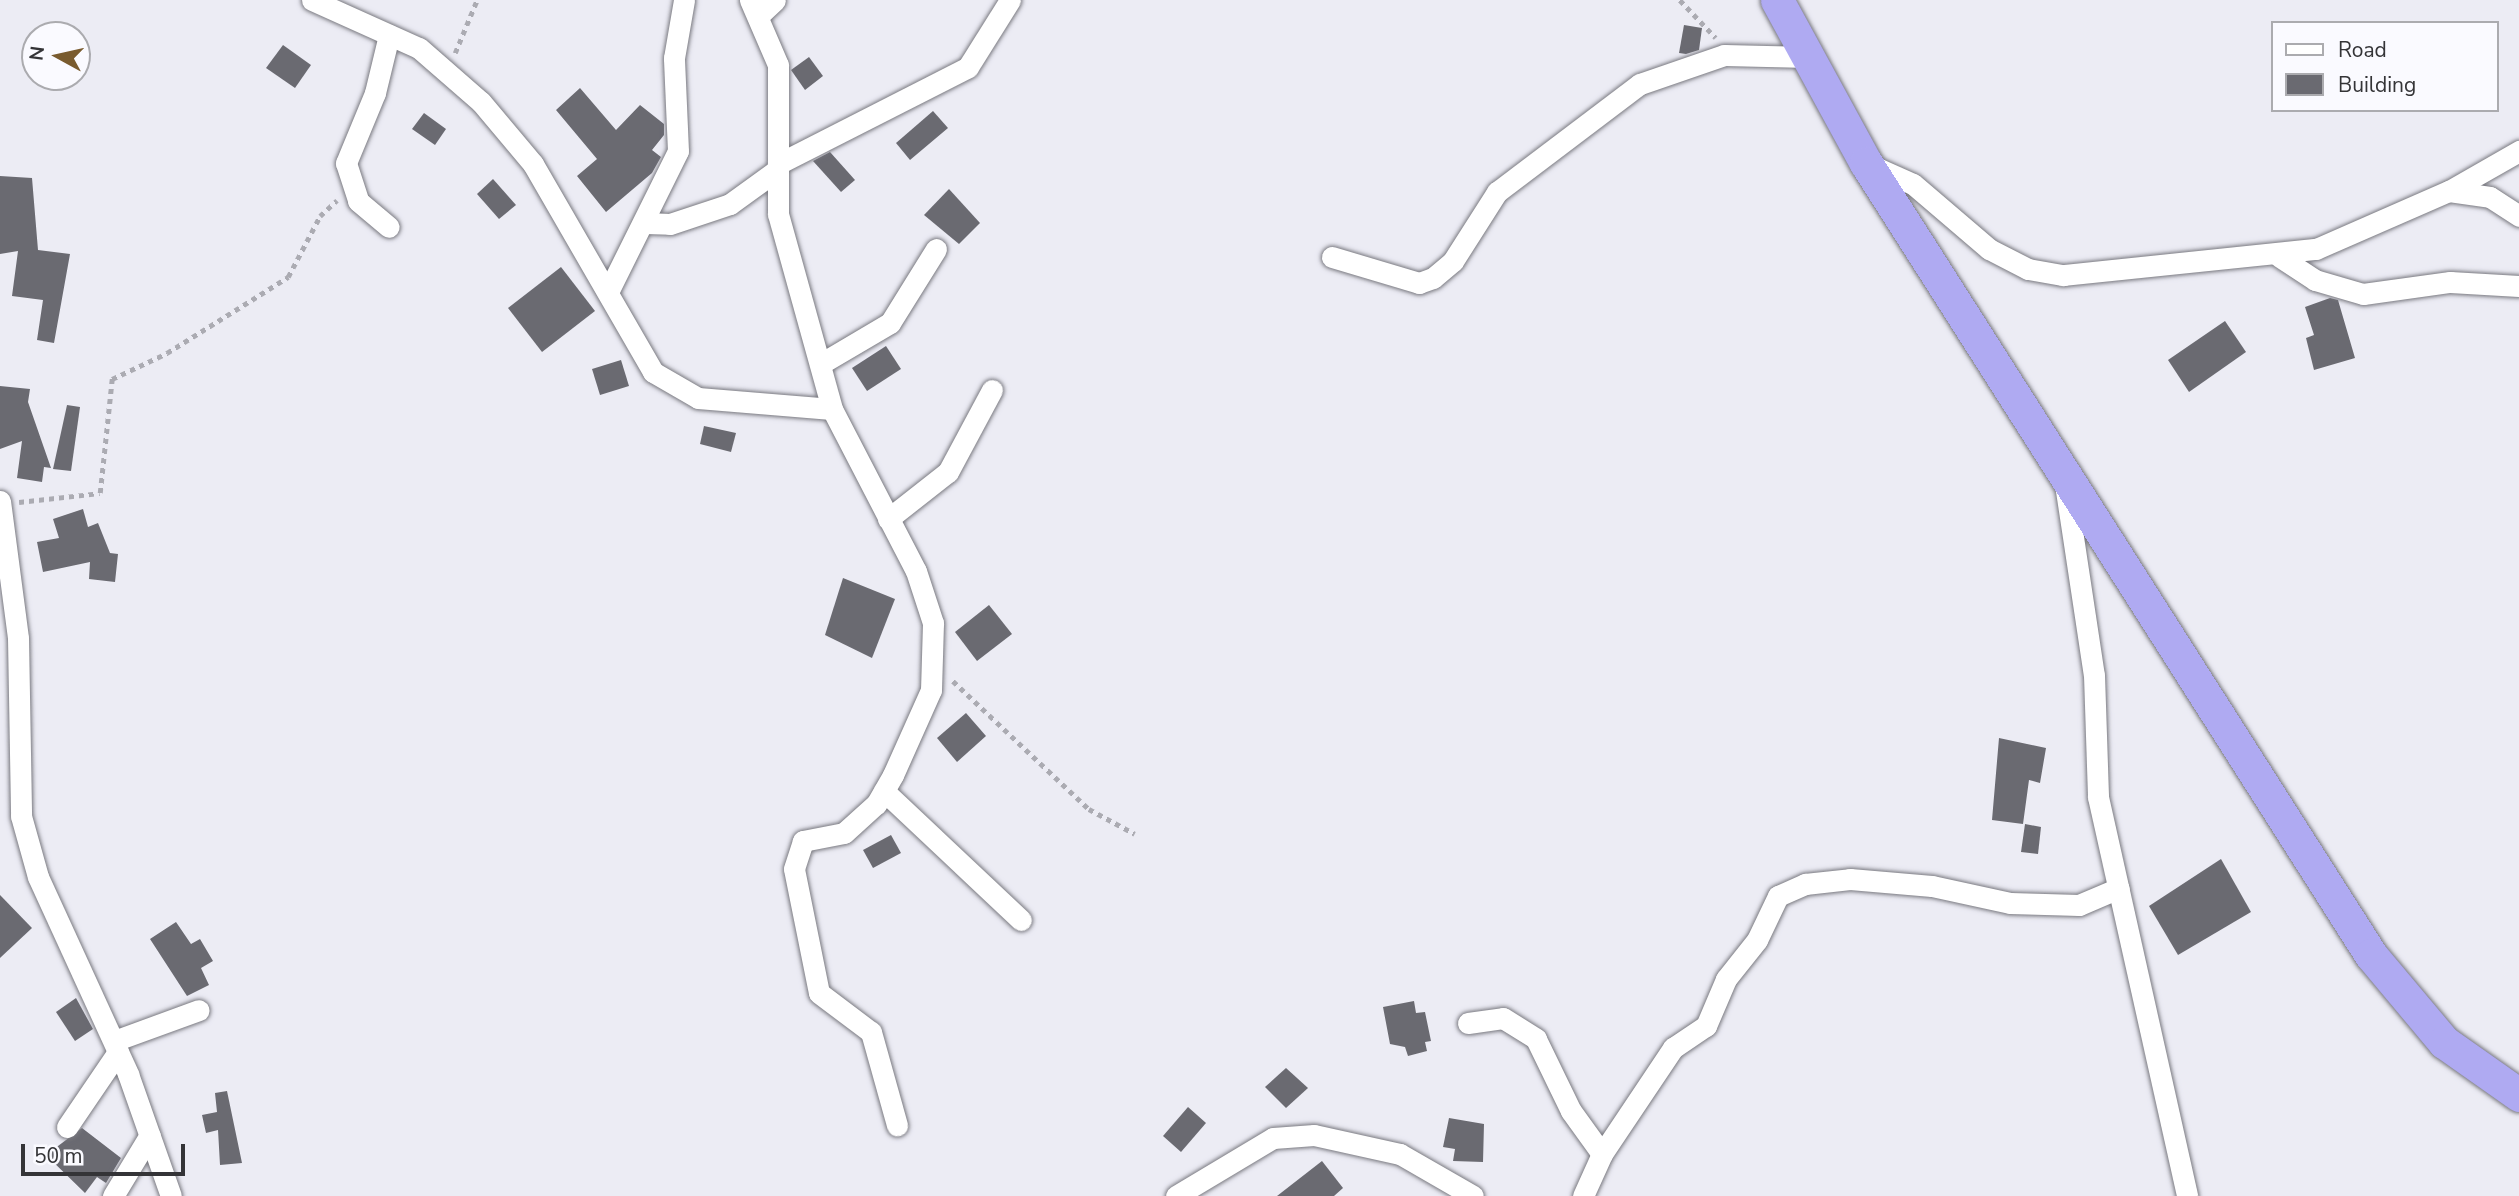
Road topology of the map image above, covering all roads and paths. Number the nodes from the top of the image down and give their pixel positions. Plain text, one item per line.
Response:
1 (312, 0) edge
2 (477, 0) edge
3 (684, 0) edge
4 (775, 0) edge
5 (1010, 0) edge
6 (1680, 0) edge
7 (1777, 0) edge
8 (754, 8) edge
9 (389, 35) junction
10 (1724, 55) junction
11 (1808, 57) junction
12 (444, 67) junction
13 (2519, 151) edge
14 (1866, 163) junction
15 (777, 167) junction
16 (2449, 191) junction
17 (341, 196) dead end
18 (2519, 216) edge
19 (645, 223) junction
20 (389, 228) dead end
21 (936, 249) dead end
22 (1332, 257) dead end
23 (2280, 257) junction
24 (2519, 286) edge
25 (608, 292) junction
26 (822, 363) junction
27 (992, 390) dead end
28 (832, 409) junction
29 (2063, 475) junction
30 (1, 502) edge
31 (888, 519) junction
32 (9, 642) edge
33 (935, 659) junction
34 (884, 791) junction
35 (1135, 834) dead end
36 (2119, 888) junction
37 (1021, 920) dead end
38 (199, 1010) dead end
39 (1468, 1023) dead end
40 (116, 1047) junction
41 (2519, 1095) edge
42 (897, 1125) dead end
43 (67, 1127) dead end
44 (150, 1135) junction
45 (1602, 1154) junction
46 (113, 1196) edge
47 (171, 1196) edge
48 (1176, 1196) edge
49 (1474, 1196) edge
50 (1583, 1196) edge
51 (2187, 1196) edge

1 - 9 street
2 - 12 path
3 - 19 street
4 - 8 street
5 - 15 street
6 - 10 path
7 - 11 highway
8 - 15 street
9 - 12 street
9 - 20 street
10 - 11 street
10 - 22 street
11 - 14 highway
12 - 25 street
13 - 16 street
14 - 23 street
14 - 29 highway
15 - 19 street
15 - 26 street
16 - 18 street
16 - 23 street
17 - 30 path
19 - 25 street
21 - 26 street
23 - 24 street
25 - 28 street
26 - 28 street
27 - 31 street
28 - 31 street
29 - 36 street
29 - 41 highway
30 - 32 street
31 - 33 street
32 - 40 street
33 - 34 street
33 - 35 path
34 - 37 street
34 - 42 street
36 - 45 street
36 - 51 street
38 - 40 street
39 - 45 street
40 - 43 street
40 - 44 street
44 - 46 street
44 - 47 street
45 - 50 street
48 - 49 street

